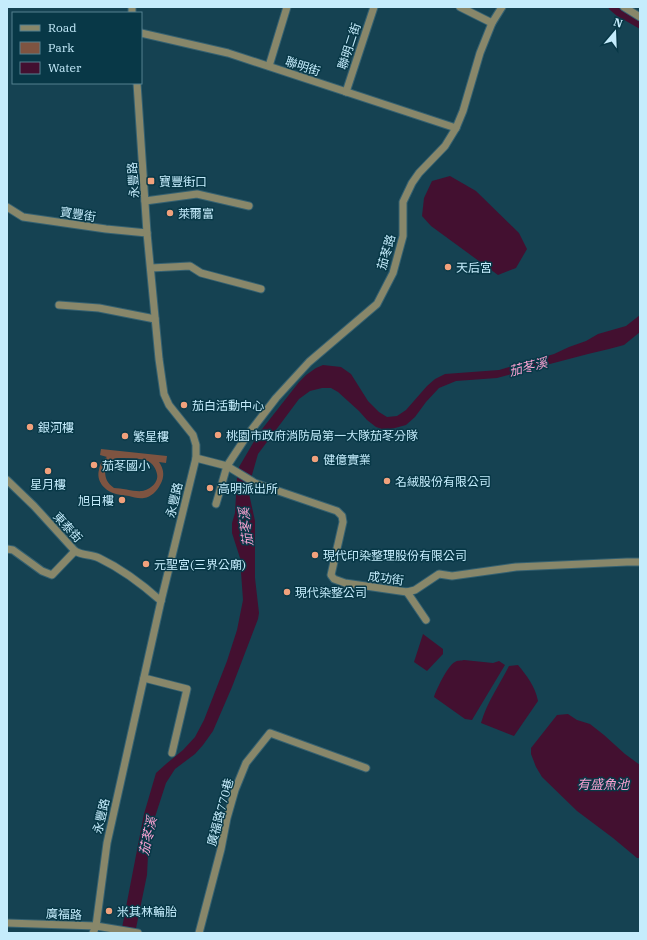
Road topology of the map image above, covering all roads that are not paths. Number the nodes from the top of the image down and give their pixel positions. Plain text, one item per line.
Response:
1 (287, 7) edge
2 (374, 7) edge
3 (460, 7) edge
4 (502, 7) edge
5 (624, 7) edge
6 (640, 17) edge
7 (492, 23) junction
8 (142, 33) edge
9 (269, 66) junction
10 (137, 84) edge
11 (346, 92) junction
12 (456, 128) junction
13 (145, 201) junction
14 (249, 206) dead end
15 (7, 207) edge
16 (147, 233) junction
17 (151, 268) junction
18 (261, 289) dead end
19 (59, 305) dead end
20 (155, 319) junction
21 (196, 458) junction
22 (227, 466) junction
23 (7, 480) edge
24 (216, 504) dead end
25 (7, 549) edge
26 (75, 551) junction
27 (640, 562) edge
28 (407, 592) junction
29 (161, 601) junction
30 (426, 620) dead end
31 (144, 678) junction
32 (172, 753) dead end
33 (366, 768) dead end
34 (7, 923) edge
35 (94, 929) edge
36 (138, 933) edge
37 (199, 933) edge

1 - 9 street
2 - 11 street, 聯明二街
3 - 7 street
4 - 7 street, 茄苳路
5 - 6 street
7 - 12 street, 茄苳路
8 - 9 street, 聯明街
9 - 11 street, 聯明街
10 - 13 street, 永豐路
11 - 12 street, 聯明街
12 - 22 street, 茄苳路
13 - 14 street
13 - 16 street, 永豐路
15 - 16 street, 寶豐街
16 - 17 street, 永豐路
17 - 18 street
17 - 20 street, 永豐路
19 - 20 street
20 - 21 street, 永豐路
21 - 22 street
21 - 29 street, 永豐路
22 - 24 street, 茄苳路
22 - 28 street, 成功街
23 - 26 street, 東泰街
25 - 26 street
26 - 29 street, 東泰街
27 - 28 street, 成功街
28 - 30 street
29 - 31 street, 永豐路
31 - 32 street
31 - 35 street, 永豐路
33 - 37 street, 廣福路770巷
34 - 35 street, 廣福路
35 - 36 street, 廣福路

